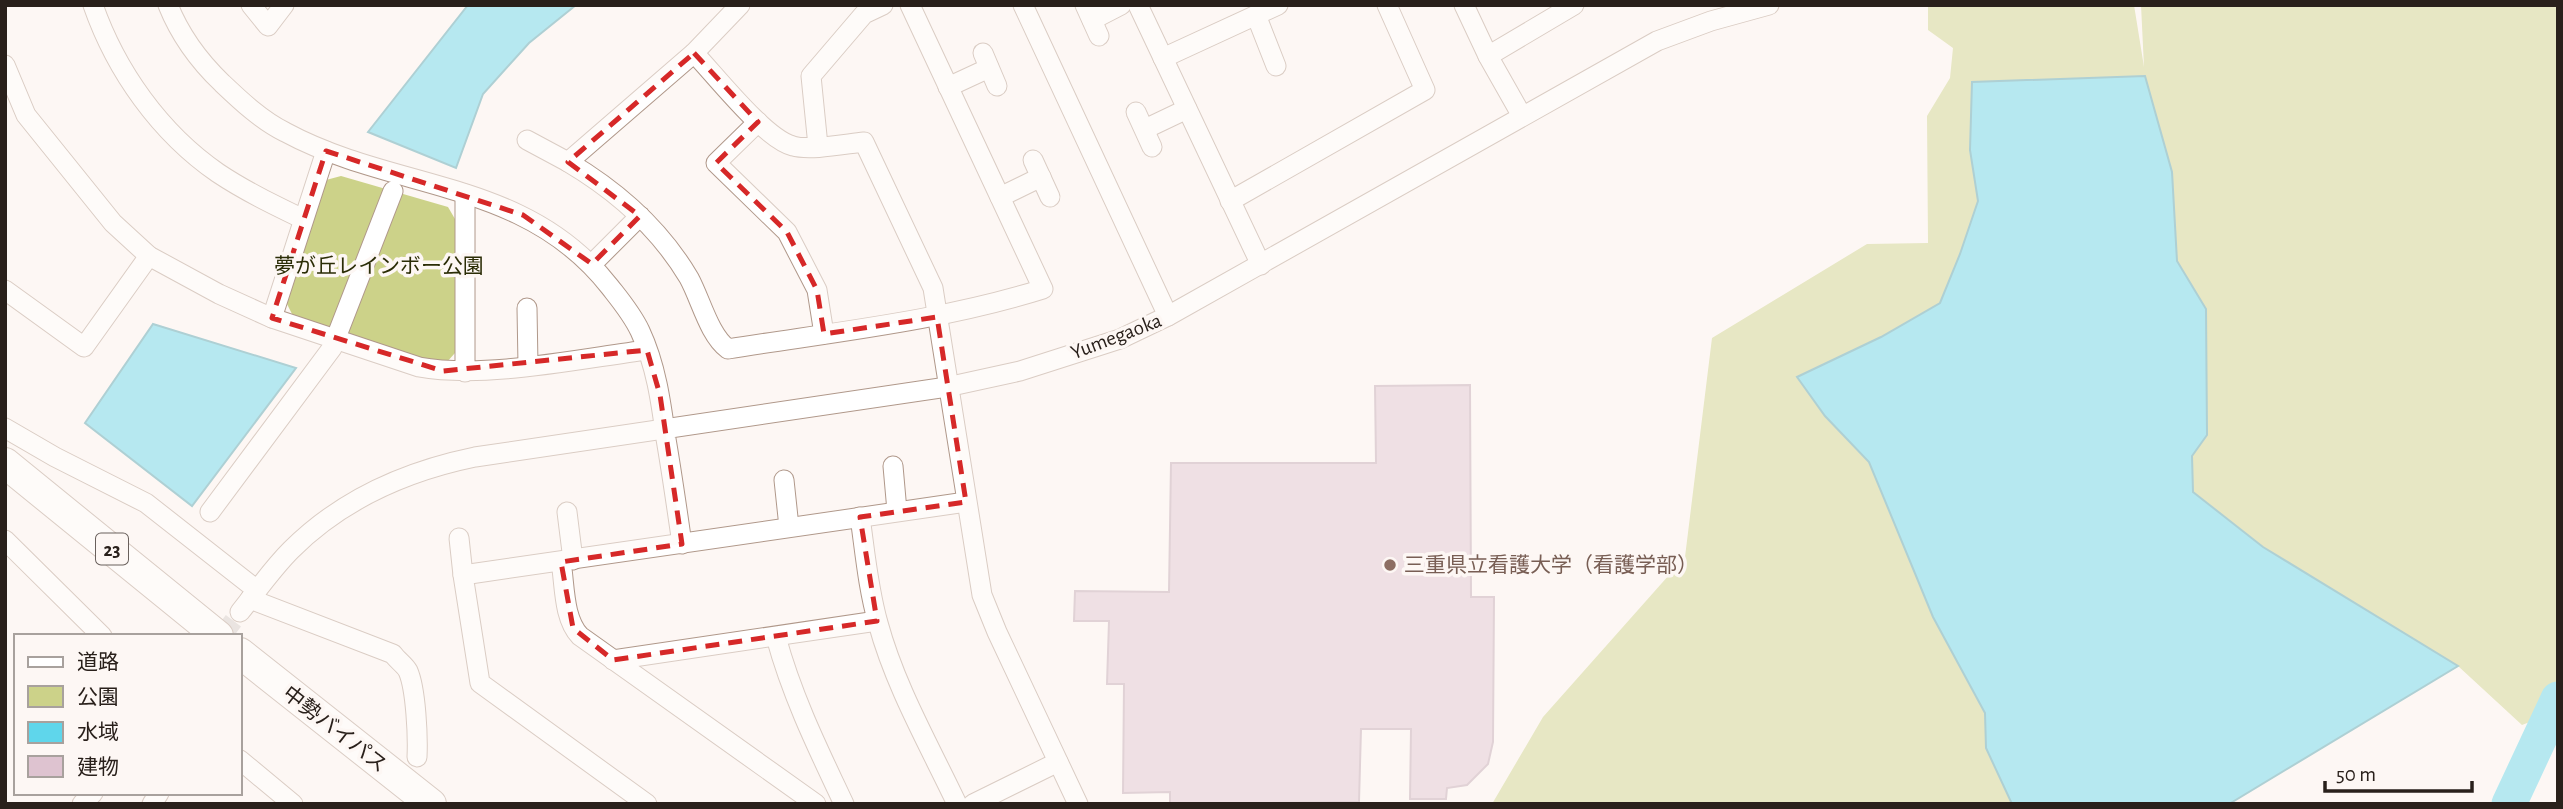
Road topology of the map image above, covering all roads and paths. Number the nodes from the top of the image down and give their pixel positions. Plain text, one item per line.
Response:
1 (93, 5) edge
2 (168, 5) edge
3 (251, 5) edge
4 (285, 5) edge
5 (740, 5) edge
6 (883, 5) edge
7 (910, 5) edge
8 (1023, 5) edge
9 (1121, 5) edge
10 (1138, 5) edge
11 (1278, 5) edge
12 (1387, 5) edge
13 (1464, 5) edge
14 (1574, 5) edge
15 (1769, 5) edge
16 (1545, 13) edge
17 (1256, 15) junction
18 (1092, 20) edge
19 (694, 53) junction
20 (1488, 57) junction
21 (1163, 58) junction
22 (5, 65) edge
23 (1277, 65) dead end
24 (990, 69) dead end
25 (948, 87) junction
26 (11, 100) edge
27 (1187, 109) junction
28 (1522, 116) junction
29 (758, 122) junction
30 (527, 140) dead end
31 (818, 146) junction
32 (1152, 148) dead end
33 (326, 151) junction
34 (568, 162) junction
35 (394, 191) dead end
36 (465, 194) junction
37 (1000, 197) junction
38 (1050, 197) dead end
39 (1230, 201) junction
40 (640, 216) junction
41 (303, 219) junction
42 (149, 256) junction
43 (593, 264) junction
44 (1261, 265) junction
45 (5, 290) edge
46 (527, 308) dead end
47 (1168, 316) junction
48 (937, 317) junction
49 (272, 318) junction
50 (824, 334) junction
51 (337, 340) junction
52 (647, 350) junction
53 (528, 365) junction
54 (465, 372) junction
55 (947, 387) junction
56 (5, 428) edge
57 (665, 428) junction
58 (5, 463) edge
59 (892, 466) dead end
60 (782, 480) dead end
61 (965, 502) junction
62 (897, 511) junction
63 (210, 512) dead end
64 (567, 512) dead end
65 (860, 517) junction
66 (789, 527) junction
67 (459, 538) dead end
68 (5, 540) edge
69 (682, 544) junction
70 (567, 561) junction
71 (463, 575) junction
72 (249, 600) junction
73 (877, 621) junction
74 (100, 634) edge
75 (216, 634) edge
76 (776, 637) junction
77 (242, 655) edge
78 (613, 660) junction
79 (417, 757) dead end
80 (242, 762) edge
81 (1058, 762) junction
82 (293, 804) edge
83 (431, 804) edge
84 (647, 804) edge
85 (816, 804) edge
86 (844, 804) edge
87 (957, 804) edge
88 (973, 804) edge
89 (1079, 804) edge

1 - 41 street
2 - 33 street
3 - 4 street
5 - 19 street
6 - 31 street
7 - 25 street
8 - 47 street
9 - 18 street
10 - 21 street
11 - 17 street
12 - 39 street
13 - 20 street
14 - 16 street
15 - 28 street, Yumegaoka
16 - 20 street
17 - 21 street
17 - 23 street
19 - 29 street
19 - 34 street
20 - 28 street
21 - 27 street
22 - 26 street
24 - 25 street
25 - 37 street
26 - 42 street
27 - 32 street
27 - 39 street
28 - 44 street, Yumegaoka
29 - 31 street
29 - 50 street
30 - 34 street
31 - 48 street
33 - 36 street
33 - 41 street
34 - 40 street
35 - 51 street
36 - 43 street
36 - 54 street
37 - 38 street
37 - 48 street
39 - 44 street
40 - 43 street
40 - 50 street
41 - 49 street
42 - 45 street
42 - 49 street
43 - 52 street
44 - 47 street, Yumegaoka
46 - 53 street
47 - 55 street, Yumegaoka
48 - 50 street
48 - 55 street
49 - 51 street
51 - 54 street
51 - 63 street
52 - 53 street
52 - 57 street
53 - 54 street
55 - 57 street, Yumegaoka
55 - 61 street
56 - 72 street
57 - 69 street
57 - 72 street, Yumegaoka
58 - 75 highway, 23
59 - 62 street
60 - 66 street
61 - 62 street
61 - 81 street
62 - 65 street
64 - 70 street
65 - 66 street
65 - 73 street
66 - 69 street
67 - 71 street
68 - 74 street
69 - 70 street
70 - 71 street
70 - 78 street
71 - 84 street
72 - 79 street
73 - 76 street
73 - 87 street
76 - 78 street
76 - 86 street
77 - 83 highway, 中勢バイパス
78 - 85 street
80 - 82 street
81 - 88 street
81 - 89 street

